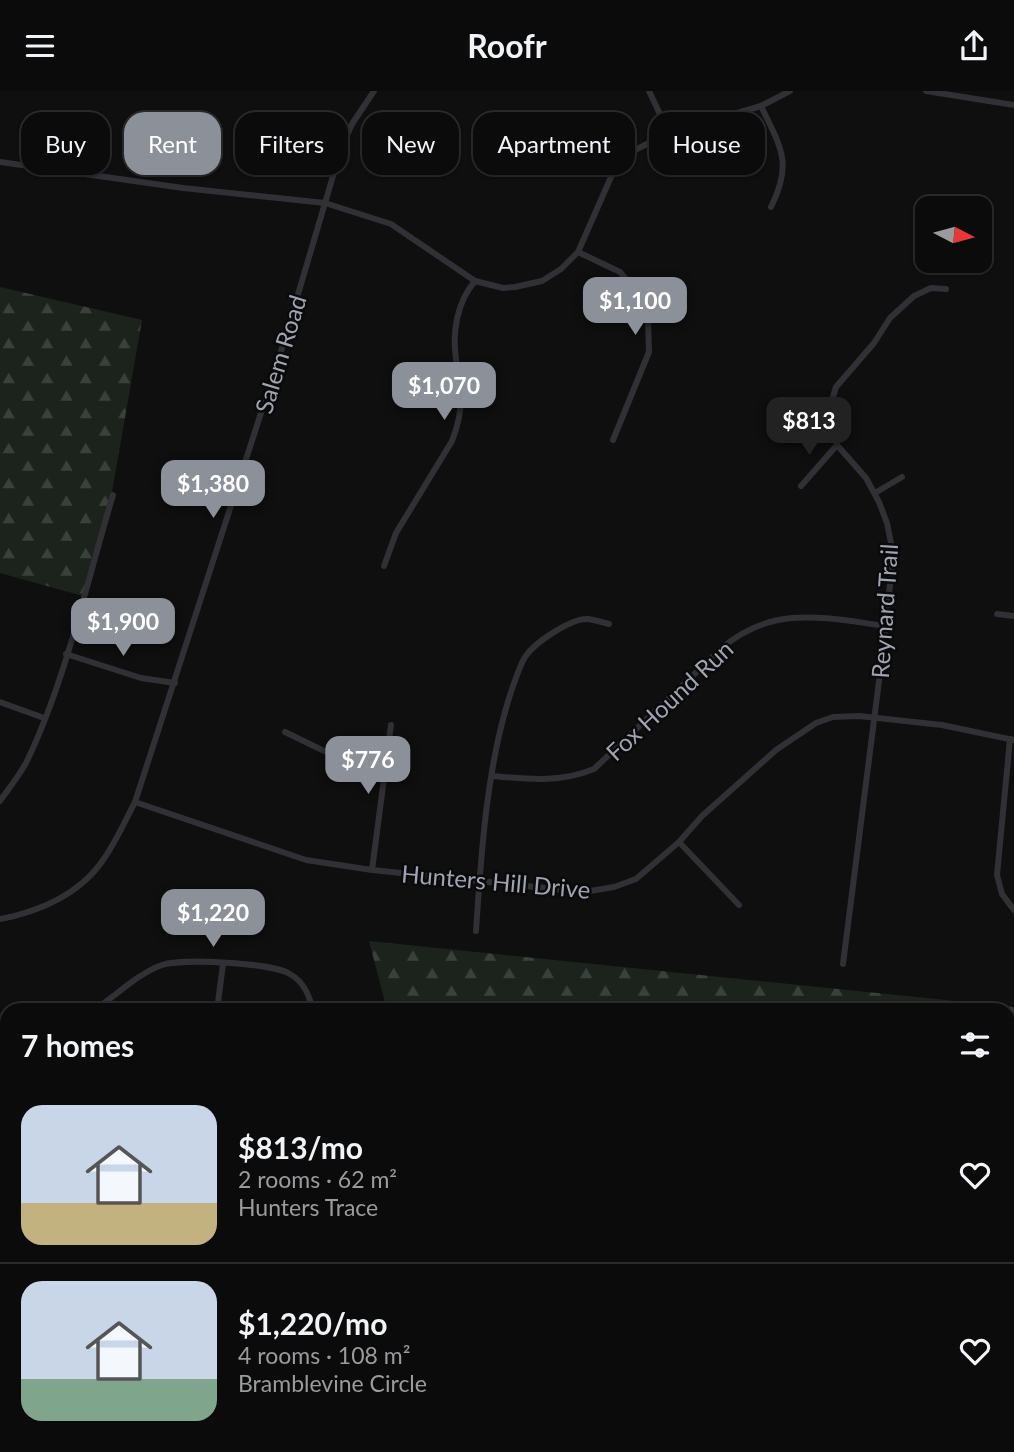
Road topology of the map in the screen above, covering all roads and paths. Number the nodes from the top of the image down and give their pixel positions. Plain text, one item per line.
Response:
1 (374, 91) edge
2 (649, 91) edge
3 (790, 91) edge
4 (926, 91) edge
5 (1014, 105) edge
6 (761, 106) junction
7 (659, 112) edge
8 (740, 112) edge
9 (649, 143) edge
10 (0, 162) edge
11 (325, 203) junction
12 (771, 207) dead end
13 (578, 252) junction
14 (475, 281) junction
15 (946, 289) dead end
16 (613, 440) dead end
17 (837, 445) junction
18 (902, 477) dead end
19 (800, 486) dead end
20 (875, 493) junction
21 (113, 495) dead end
22 (384, 566) dead end
23 (997, 614) dead end
24 (1014, 616) edge
25 (609, 624) dead end
26 (886, 626) junction
27 (66, 654) junction
28 (175, 683) junction
29 (0, 702) edge
30 (876, 718) junction
31 (44, 719) junction
32 (391, 725) dead end
33 (285, 732) dead end
34 (1012, 739) edge
35 (384, 774) junction
36 (492, 776) junction
37 (0, 801) edge
38 (135, 802) junction
39 (679, 842) junction
40 (372, 870) junction
41 (479, 883) junction
42 (739, 905) dead end
43 (1014, 910) edge
44 (0, 919) edge
45 (476, 931) dead end
46 (223, 964) junction
47 (843, 964) dead end
48 (104, 1003) edge
49 (218, 1003) edge
50 (310, 1003) edge

1 - 11 street, Salem Road
2 - 7 street
3 - 6 street
4 - 5 street
6 - 8 street
6 - 12 street
9 - 13 street
10 - 11 street
11 - 14 street
11 - 28 street, Salem Road
13 - 14 street
13 - 16 street
14 - 22 street
15 - 17 street, Reynard Trail
17 - 19 street
17 - 20 street, Reynard Trail
18 - 20 street
20 - 26 street, Reynard Trail
21 - 27 street
23 - 24 street
25 - 36 street
26 - 30 street, Reynard Trail
26 - 36 street, Fox Hound Run
27 - 28 street
27 - 31 street
28 - 38 street, Salem Road
29 - 31 street
30 - 34 street, Hunters Hill Drive
30 - 39 street, Hunters Hill Drive
30 - 47 street, Reynard Trail
31 - 37 street
32 - 35 street
33 - 35 street
34 - 43 street
35 - 40 street
36 - 41 street
38 - 40 street, Hunters Hill Drive
38 - 44 street, Salem Road
39 - 41 street, Hunters Hill Drive
39 - 42 street
40 - 41 street, Hunters Hill Drive
41 - 45 street
46 - 48 street
46 - 49 street
46 - 50 street

